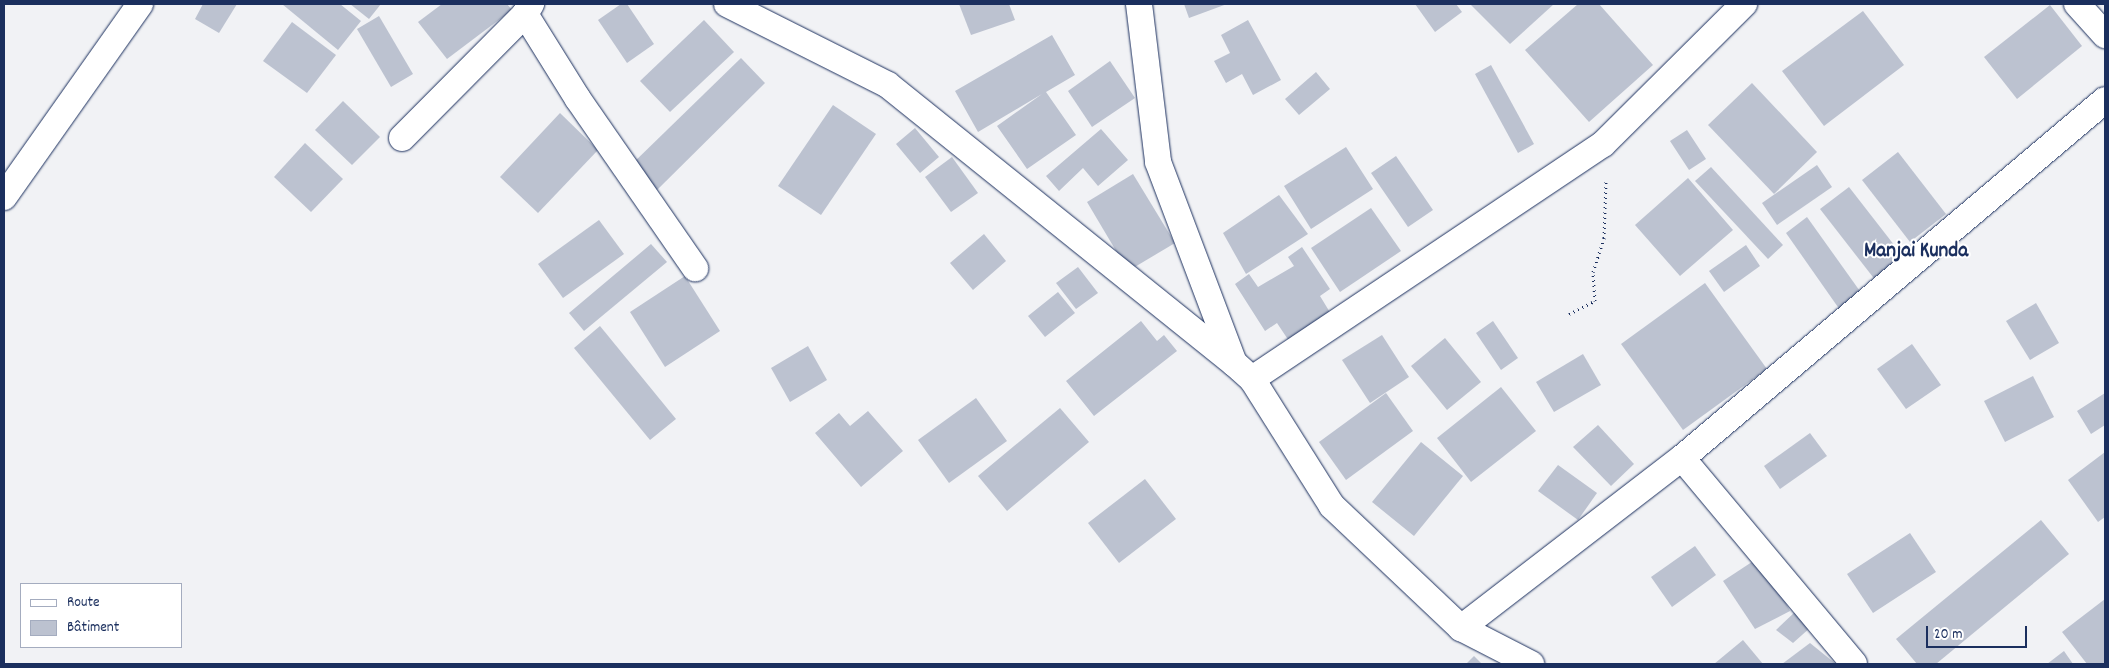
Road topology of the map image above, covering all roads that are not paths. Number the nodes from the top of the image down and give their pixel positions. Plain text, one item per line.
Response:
1 (140, 4) edge
2 (727, 4) edge
3 (1138, 4) edge
4 (1744, 4) edge
5 (2077, 4) edge
6 (528, 9) edge
7 (2105, 35) edge
8 (2105, 100) edge
9 (402, 138) dead end
10 (4, 197) edge
11 (695, 268) dead end
12 (1243, 371) junction
13 (1682, 458) junction
14 (1461, 628) junction
15 (1531, 664) edge
16 (1854, 664) edge

1 - 10 street
2 - 12 street
3 - 12 street
4 - 12 street
5 - 7 street
6 - 9 street
6 - 11 street
8 - 13 street
12 - 14 street
13 - 14 street
13 - 16 street
14 - 15 street

